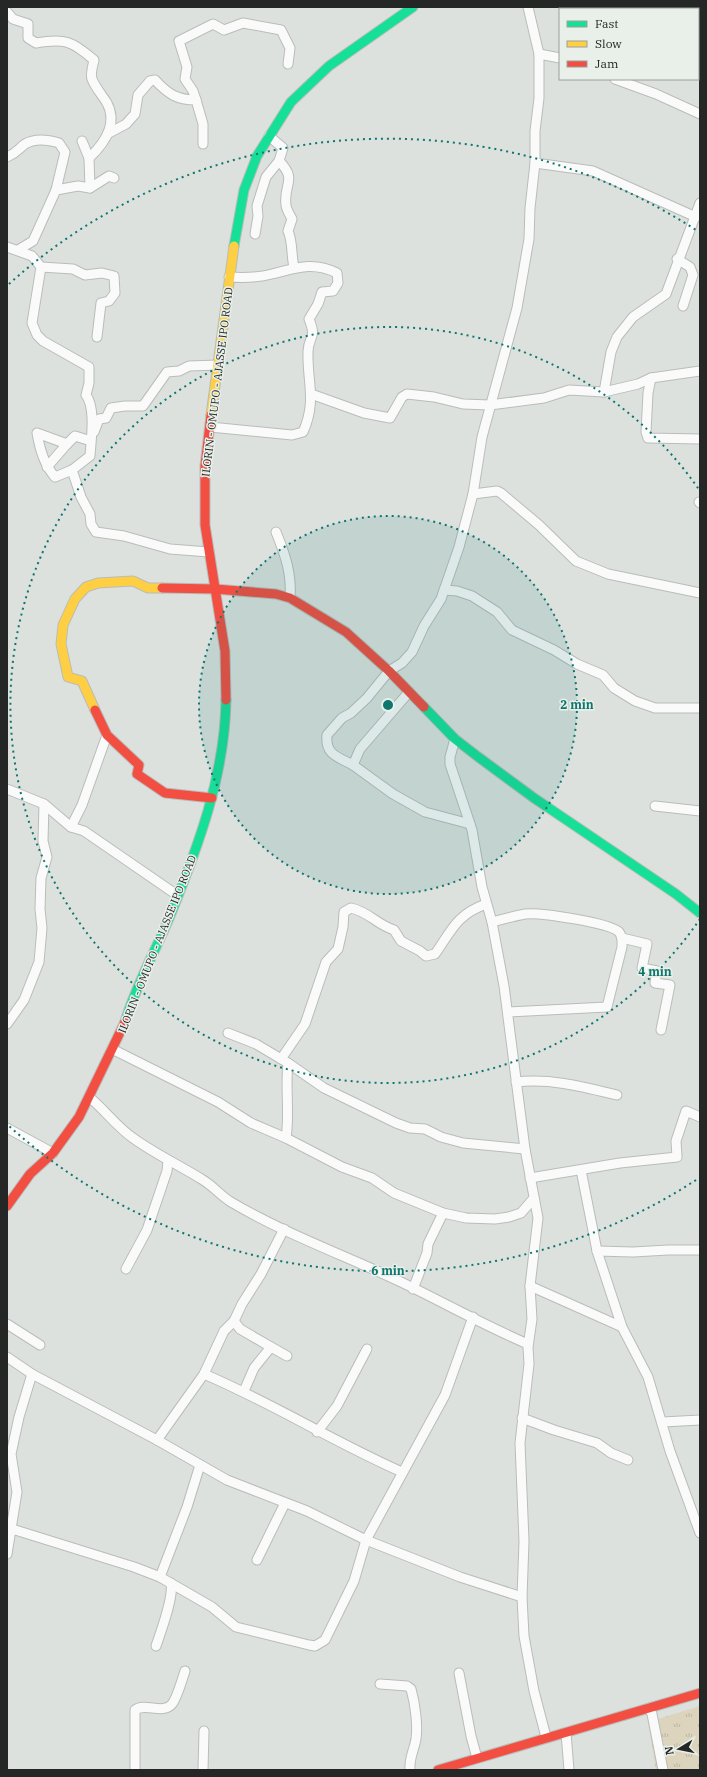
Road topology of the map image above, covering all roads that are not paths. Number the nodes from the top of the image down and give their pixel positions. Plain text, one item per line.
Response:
1 (413, 7) edge
2 (528, 7) edge
3 (7, 12) edge
4 (539, 54) junction
5 (559, 58) edge
6 (288, 64) dead end
7 (618, 80) edge
8 (196, 100) junction
9 (700, 114) edge
10 (109, 133) junction
11 (269, 136) junction
12 (82, 141) dead end
13 (203, 144) dead end
14 (7, 156) edge
15 (89, 158) junction
16 (279, 161) junction
17 (535, 163) junction
18 (114, 178) dead end
19 (90, 188) junction
20 (56, 190) junction
21 (700, 203) edge
22 (696, 217) junction
23 (255, 234) dead end
24 (7, 247) edge
25 (18, 250) junction
26 (677, 259) junction
27 (41, 267) junction
28 (294, 267) junction
29 (229, 277) junction
30 (683, 306) dead end
31 (98, 337) dead end
32 (218, 365) junction
33 (700, 371) edge
34 (651, 378) junction
35 (604, 392) junction
36 (311, 394) junction
37 (490, 405) junction
38 (210, 427) junction
39 (700, 439) edge
40 (91, 440) junction
41 (67, 444) junction
42 (47, 467) junction
43 (72, 470) junction
44 (473, 494) junction
45 (276, 532) dead end
46 (209, 552) junction
47 (215, 589) junction
48 (444, 590) junction
49 (700, 593) edge
50 (290, 598) junction
51 (389, 671) junction
52 (409, 692) junction
53 (700, 708) edge
54 (107, 735) junction
55 (455, 739) junction
56 (353, 765) junction
57 (7, 789) edge
58 (212, 798) junction
59 (44, 804) junction
60 (655, 806) dead end
61 (700, 811) edge
62 (470, 824) junction
63 (71, 828) junction
64 (177, 896) junction
65 (486, 904) junction
66 (700, 913) edge
67 (492, 922) junction
68 (622, 938) junction
69 (508, 1012) junction
70 (7, 1024) edge
71 (661, 1030) dead end
72 (228, 1032) dead end
73 (112, 1049) junction
74 (284, 1061) junction
75 (516, 1082) junction
76 (617, 1095) dead end
77 (89, 1097) junction
78 (700, 1117) edge
79 (7, 1128) edge
80 (286, 1138) junction
81 (525, 1149) junction
82 (53, 1153) junction
83 (168, 1161) junction
84 (581, 1170) junction
85 (530, 1178) junction
86 (534, 1198) junction
87 (7, 1206) edge
88 (443, 1213) junction
89 (284, 1229) junction
90 (700, 1250) edge
91 (597, 1252) junction
92 (126, 1268) dead end
93 (530, 1286) junction
94 (413, 1289) junction
95 (473, 1317) junction
96 (234, 1321) junction
97 (7, 1324) edge
98 (622, 1327) junction
99 (528, 1344) junction
100 (40, 1345) dead end
101 (271, 1347) junction
102 (367, 1349) dead end
103 (287, 1356) dead end
104 (7, 1357) edge
105 (32, 1374) junction
106 (204, 1374) junction
107 (244, 1391) junction
108 (522, 1418) junction
109 (700, 1420) edge
110 (663, 1422) junction
111 (317, 1432) junction
112 (157, 1440) junction
113 (628, 1460) dead end
114 (200, 1465) junction
115 (402, 1472) junction
116 (285, 1503) junction
117 (12, 1529) junction
118 (700, 1533) edge
119 (366, 1540) junction
120 (7, 1554) edge
121 (257, 1560) dead end
122 (160, 1577) junction
123 (171, 1583) junction
124 (522, 1597) junction
125 (156, 1646) dead end
126 (185, 1671) dead end
127 (459, 1673) dead end
128 (380, 1684) dead end
129 (700, 1693) edge
130 (649, 1708) junction
131 (204, 1731) dead end
132 (566, 1733) junction
133 (546, 1737) junction
134 (477, 1758) junction
135 (135, 1770) edge
136 (203, 1770) edge
137 (410, 1770) edge
138 (438, 1770) edge
139 (569, 1770) edge
140 (663, 1770) edge

1 - 11 main road, ILORIN - OMUPO - AJASSE IPO ROAD
2 - 4 street
3 - 10 street
4 - 5 street
4 - 17 street
6 - 8 street
7 - 9 street
8 - 10 street
8 - 13 street
10 - 15 street
11 - 16 street
11 - 29 main road, ILORIN - OMUPO - AJASSE IPO ROAD
12 - 15 street
14 - 20 street
15 - 19 street
16 - 23 street
16 - 28 street
17 - 22 street
17 - 37 street
18 - 19 street
19 - 20 street
20 - 25 street
21 - 22 street
22 - 26 street
24 - 25 street
25 - 27 street
26 - 30 street
26 - 35 street
27 - 31 street
27 - 40 street
28 - 29 street
28 - 36 street
29 - 32 main road, ILORIN - OMUPO - AJASSE IPO ROAD
32 - 38 main road, ILORIN - OMUPO - AJASSE IPO ROAD
32 - 40 street
33 - 34 street
34 - 35 street
34 - 39 street
35 - 37 street
36 - 37 street
36 - 38 street
37 - 44 street
38 - 46 main road, ILORIN - OMUPO - AJASSE IPO ROAD
40 - 41 street
40 - 43 street
41 - 42 street
41 - 42 street
42 - 43 street
43 - 46 street
44 - 48 street
44 - 49 street
45 - 50 street
46 - 47 main road, ILORIN - OMUPO - AJASSE IPO ROAD
47 - 50 main road
47 - 54 main road
47 - 58 main road, ILORIN - OMUPO - AJASSE IPO ROAD
48 - 51 street
48 - 53 street
50 - 51 main road
51 - 52 main road
51 - 56 street
52 - 55 main road
52 - 56 street
54 - 58 main road
54 - 63 street
55 - 62 street
55 - 66 main road
56 - 62 street
57 - 59 street
58 - 64 main road, ILORIN - OMUPO - AJASSE IPO ROAD
59 - 63 street
59 - 70 street
60 - 61 street
62 - 65 street
63 - 64 street
64 - 73 main road, ILORIN - OMUPO - AJASSE IPO ROAD
65 - 67 street
65 - 74 street
67 - 68 street
67 - 69 street
68 - 69 street
68 - 71 street
69 - 75 street
72 - 74 street
73 - 77 main road, ILORIN - OMUPO - AJASSE IPO ROAD
73 - 80 street
74 - 80 street
74 - 81 street
75 - 76 street
75 - 81 street
77 - 82 main road, ILORIN - OMUPO - AJASSE IPO ROAD
77 - 83 street
78 - 84 street
79 - 82 street
80 - 88 street
81 - 85 street
82 - 87 main road, ILORIN - OMUPO - AJASSE IPO ROAD
83 - 89 street
83 - 92 street
84 - 85 street
84 - 91 street
85 - 86 street
86 - 88 street
86 - 93 street
88 - 94 street
89 - 94 street
89 - 96 street
90 - 91 street
91 - 98 street
93 - 98 street
93 - 99 street
94 - 95 street
95 - 99 street
95 - 115 street
96 - 101 street
96 - 106 street
97 - 100 street
98 - 110 street
99 - 108 street
101 - 103 street
101 - 107 street
102 - 111 street
104 - 105 street
105 - 112 street
105 - 117 street
106 - 107 street
106 - 112 street
107 - 111 street
108 - 113 street
108 - 124 street
109 - 110 street
110 - 118 street
111 - 115 street
112 - 114 street
114 - 116 street
114 - 122 street
115 - 119 street
116 - 119 street
116 - 121 street
117 - 120 street
117 - 122 street
119 - 123 street
119 - 124 street
122 - 123 street
123 - 125 street
124 - 133 street
126 - 135 street
127 - 134 street
128 - 137 street
129 - 130 main road
130 - 132 main road
130 - 140 street
131 - 136 street
132 - 133 main road
132 - 139 street
133 - 134 main road
134 - 138 main road

